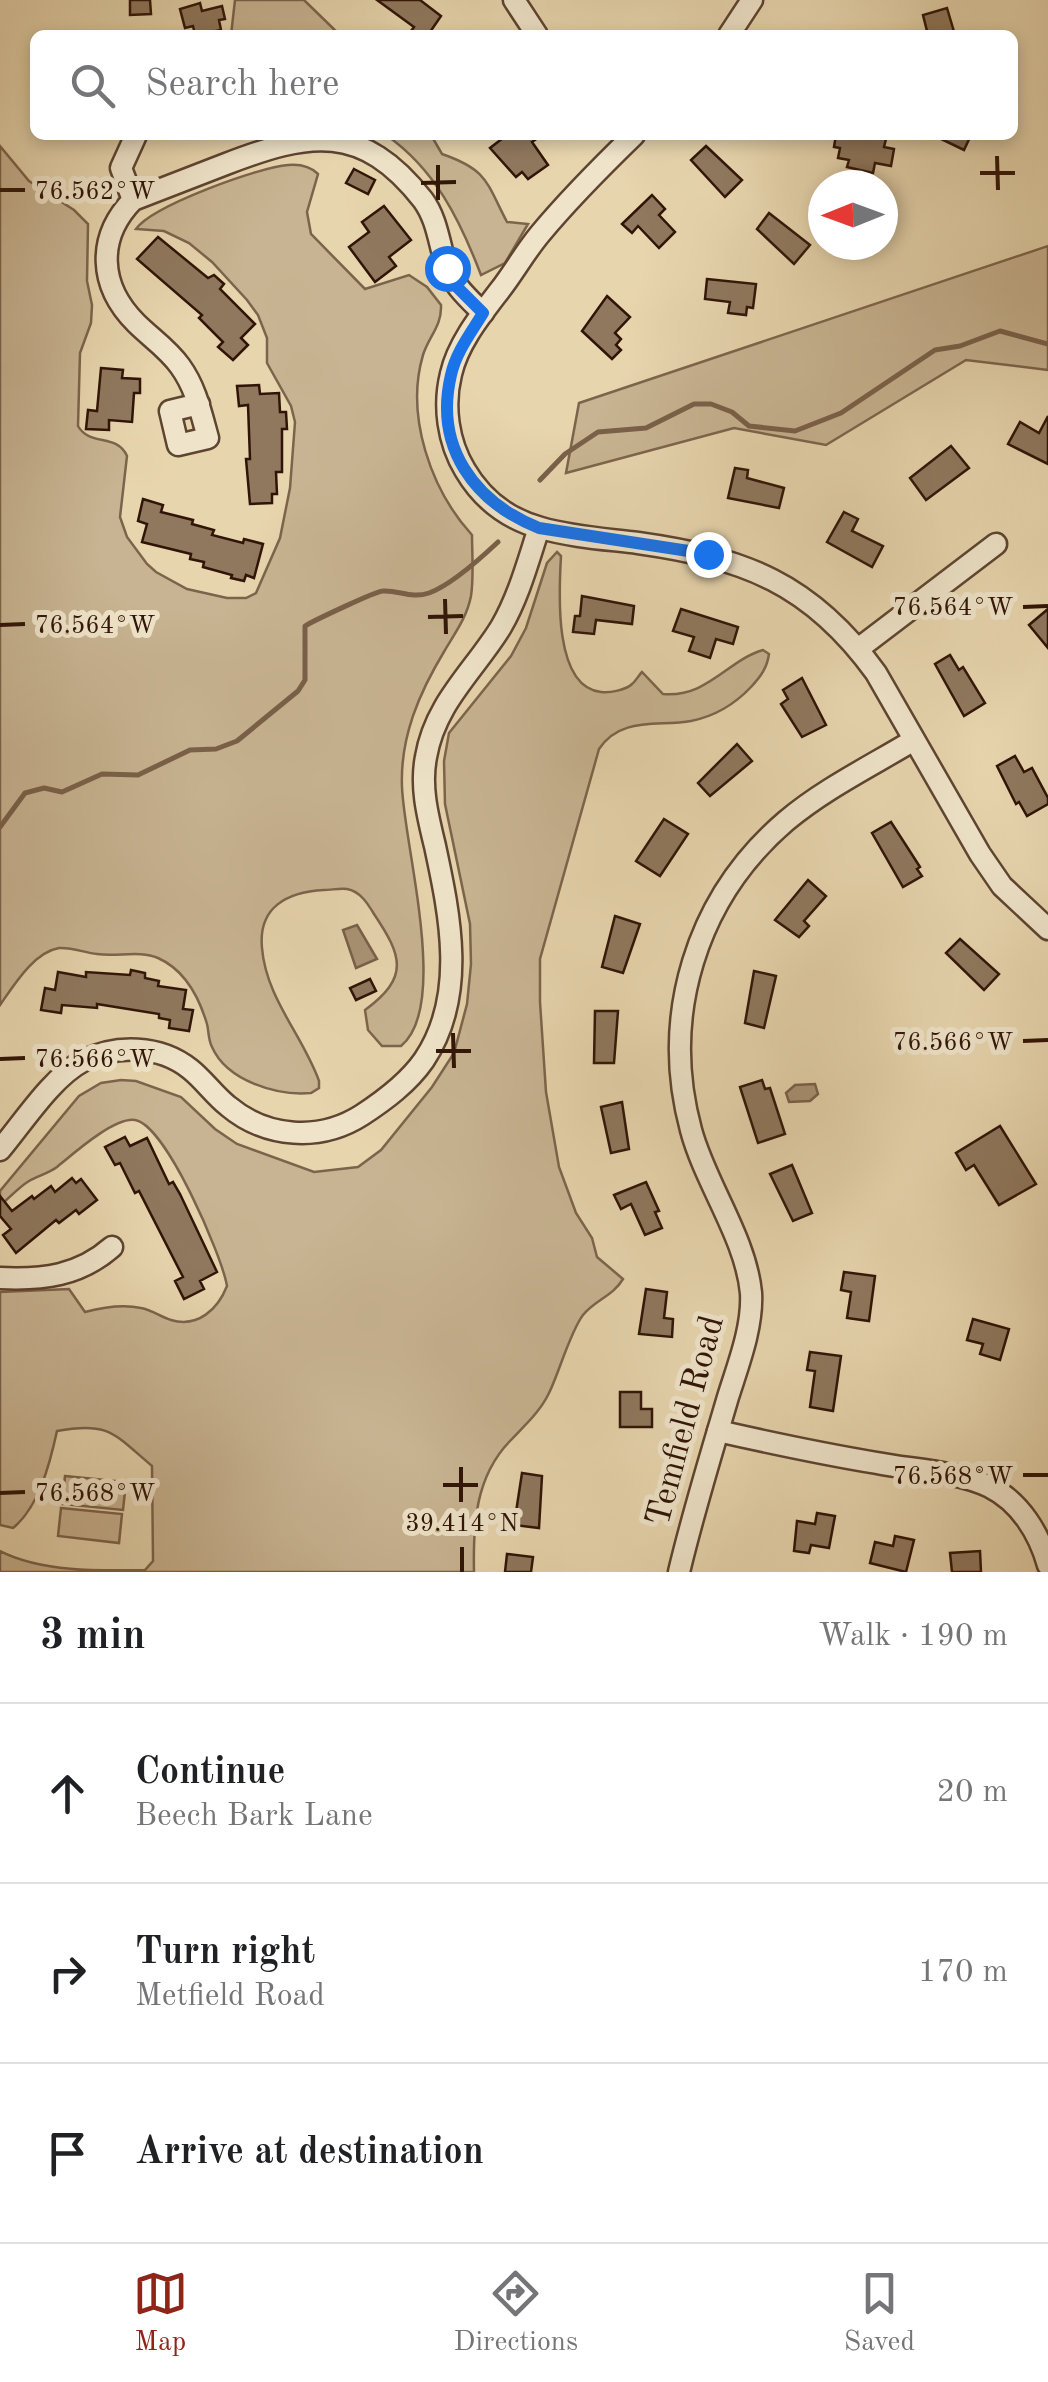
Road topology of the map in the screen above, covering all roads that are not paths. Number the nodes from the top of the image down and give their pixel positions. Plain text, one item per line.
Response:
1 (514, 0) edge
2 (752, 0) edge
3 (534, 30) edge
4 (732, 30) edge
5 (134, 140) edge
6 (303, 140) edge
7 (334, 140) edge
8 (621, 140) edge
9 (133, 200) junction
10 (483, 313) junction
11 (199, 404) dead end
12 (539, 528) junction
13 (996, 544) dead end
14 (858, 649) junction
15 (914, 740) junction
16 (1048, 929) edge
17 (0, 1150) edge
18 (112, 1247) dead end
19 (0, 1278) edge
20 (718, 1431) junction
21 (1048, 1564) edge
22 (679, 1572) edge

1 - 3 street
2 - 4 street
5 - 9 street
6 - 9 street
7 - 10 street
8 - 10 street
9 - 11 street
10 - 12 street
12 - 14 street
12 - 17 street
13 - 14 street
14 - 15 street
15 - 16 street
15 - 20 street, Temfield Road
18 - 19 street
20 - 21 street
20 - 22 street, Temfield Road

